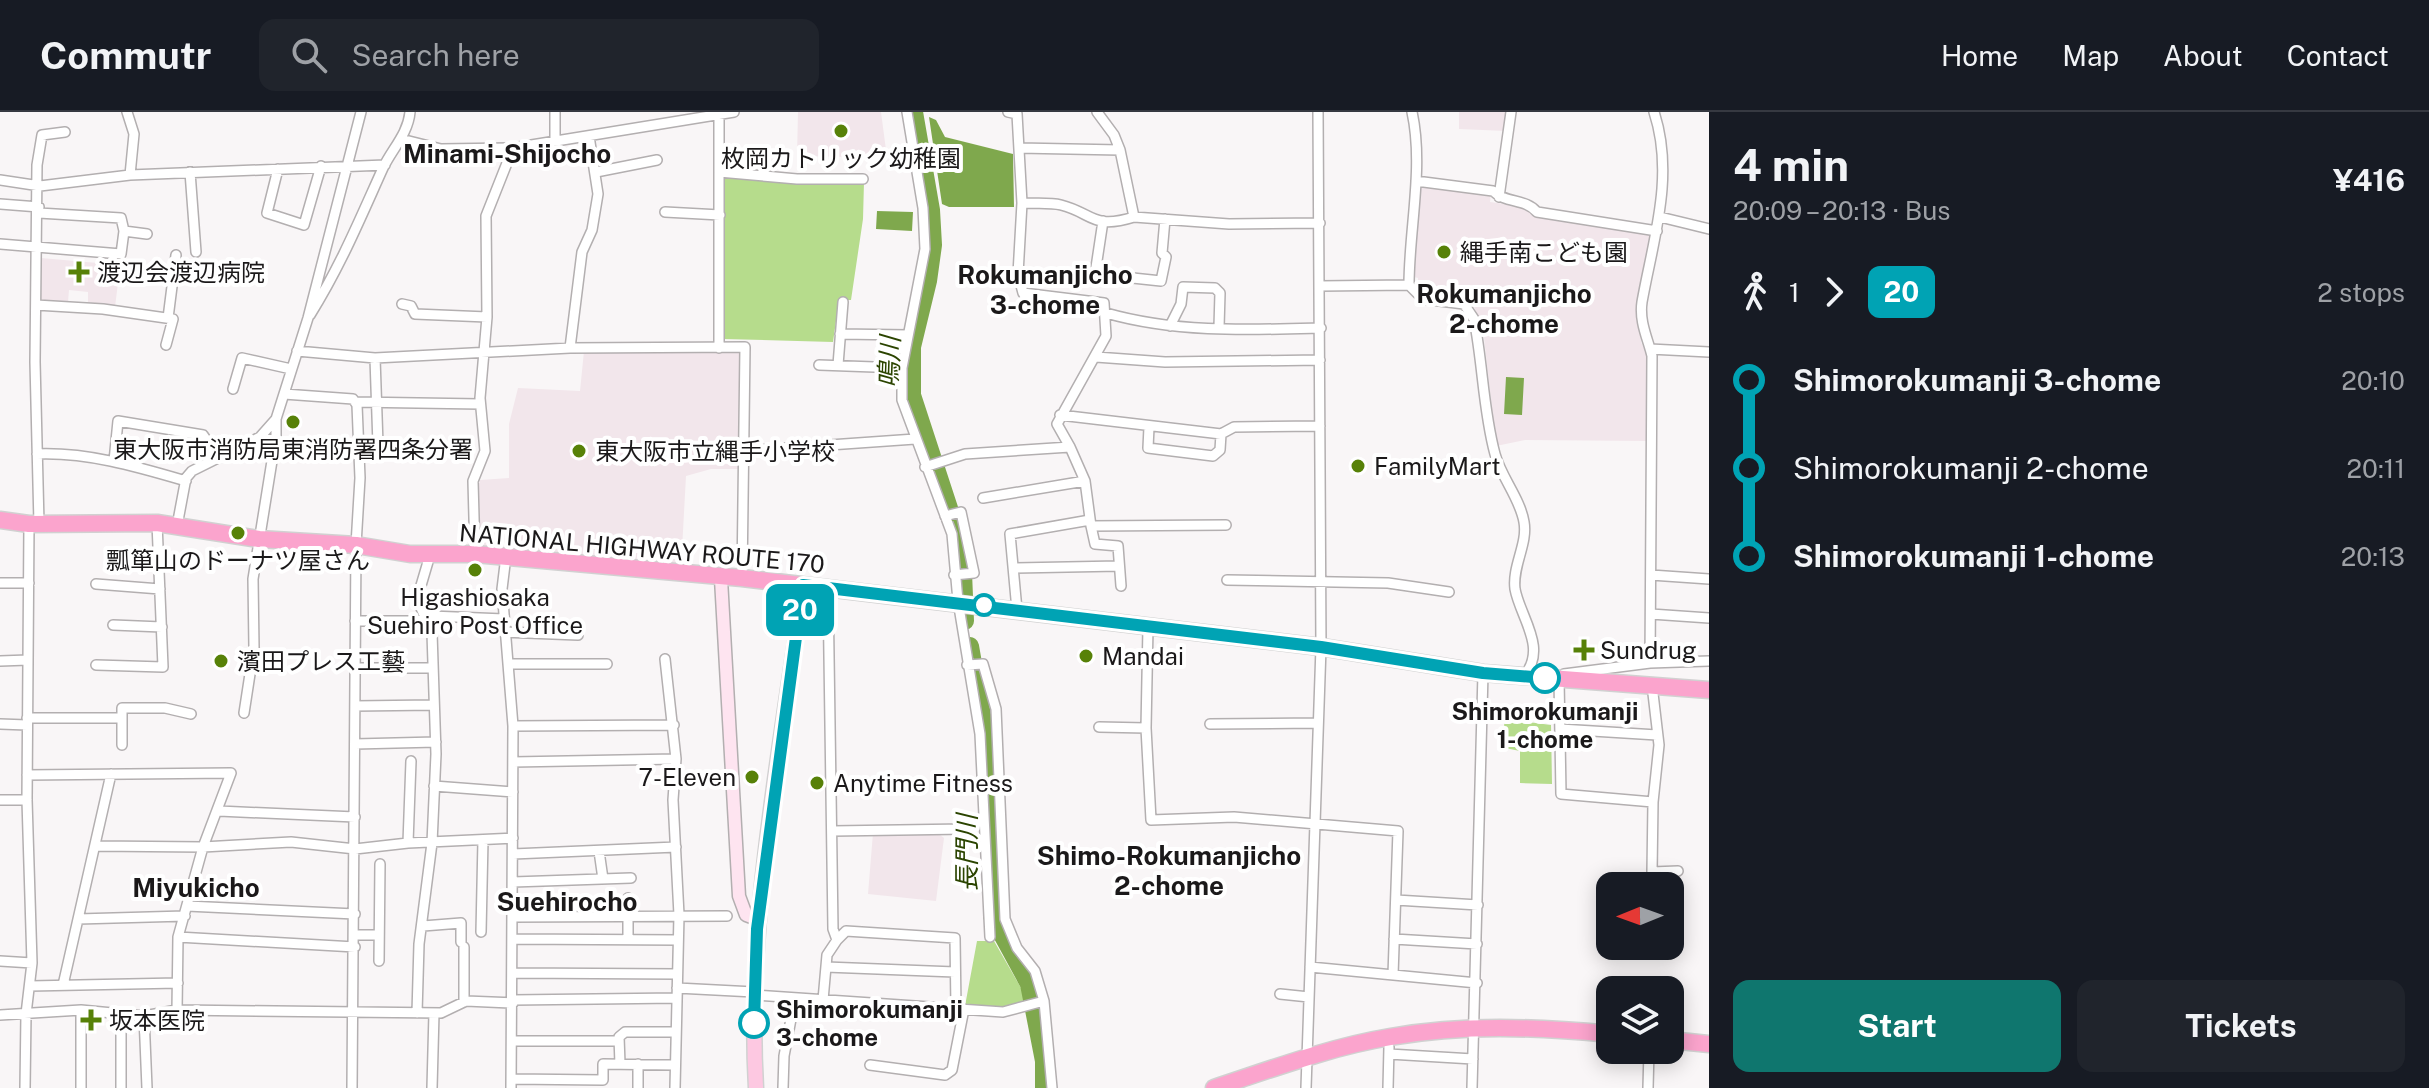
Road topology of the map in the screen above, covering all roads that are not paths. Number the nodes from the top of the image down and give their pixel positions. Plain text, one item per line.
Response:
1 (127, 112) edge
2 (361, 112) edge
3 (410, 112) edge
4 (555, 112) edge
5 (659, 112) edge
6 (734, 112) edge
7 (907, 112) edge
8 (1008, 112) edge
9 (1097, 112) edge
10 (1318, 112) edge
11 (1412, 112) edge
12 (1511, 112) edge
13 (1654, 112) edge
14 (719, 114) edge
15 (661, 125) junction
16 (65, 132) dead end
17 (589, 136) junction
18 (401, 139) junction
19 (555, 143) junction
20 (513, 148) junction
21 (1019, 148) junction
22 (1120, 150) junction
23 (657, 160) dead end
24 (347, 164) junction
25 (385, 165) junction
26 (321, 166) junction
27 (278, 169) junction
28 (190, 172) junction
29 (596, 172) junction
30 (719, 172) junction
31 (130, 175) junction
32 (863, 179) dead end
33 (0, 180) edge
34 (1416, 181) junction
35 (40, 186) junction
36 (1499, 197) junction
37 (1022, 203) junction
38 (0, 204) edge
39 (39, 210) junction
40 (665, 212) dead end
41 (720, 215) junction
42 (1134, 217) junction
43 (1660, 217) junction
44 (1165, 219) junction
45 (1103, 221) junction
46 (1320, 223) junction
47 (1709, 229) edge
48 (124, 231) junction
49 (1657, 231) junction
50 (147, 234) dead end
51 (0, 244) edge
52 (38, 246) junction
53 (196, 252) dead end
54 (176, 255) dead end
55 (1409, 285) junction
56 (1320, 286) junction
57 (843, 302) dead end
58 (402, 304) dead end
59 (36, 305) junction
60 (1106, 313) junction
61 (487, 317) junction
62 (168, 318) junction
63 (308, 318) junction
64 (1170, 326) junction
65 (1219, 327) junction
66 (1321, 328) junction
67 (840, 334) junction
68 (908, 335) junction
69 (166, 345) dead end
70 (570, 348) junction
71 (719, 348) junction
72 (1650, 349) junction
73 (297, 351) junction
74 (1709, 352) edge
75 (483, 353) junction
76 (1096, 357) junction
77 (375, 358) junction
78 (1320, 360) junction
79 (819, 365) dead end
80 (838, 365) junction
81 (902, 368) junction
82 (291, 369) junction
83 (233, 389) dead end
84 (284, 394) junction
85 (377, 401) junction
86 (355, 402) junction
87 (480, 404) junction
88 (1060, 415) junction
89 (276, 419) junction
90 (1320, 426) junction
91 (1149, 427) junction
92 (1221, 434) junction
93 (915, 439) junction
94 (378, 445) dead end
95 (1070, 447) junction
96 (744, 451) junction
97 (37, 454) junction
98 (219, 458) junction
99 (114, 461) junction
100 (925, 467) junction
101 (186, 481) junction
102 (1085, 481) junction
103 (983, 498) dead end
104 (945, 516) junction
105 (0, 520) edge
106 (157, 523) junction
107 (1091, 523) junction
108 (34, 524) junction
109 (1226, 525) dead end
110 (177, 526) junction
111 (259, 539) junction
112 (356, 545) junction
113 (475, 554) junction
114 (430, 555) junction
115 (506, 556) junction
116 (1119, 566) junction
117 (1015, 568) junction
118 (954, 575) junction
119 (1651, 575) junction
120 (742, 578) junction
121 (721, 579) junction
122 (1709, 579) edge
123 (1227, 580) dead end
124 (1320, 580) junction
125 (0, 583) edge
126 (29, 583) junction
127 (96, 584) dead end
128 (803, 585) junction
129 (1121, 586) dead end
130 (828, 588) junction
131 (160, 589) junction
132 (1449, 592) dead end
133 (962, 602) junction
134 (1017, 610) junction
135 (1651, 614) junction
136 (1709, 618) edge
137 (423, 619) junction
138 (504, 619) junction
139 (355, 621) junction
140 (113, 625) dead end
141 (162, 627) junction
142 (1148, 627) junction
143 (505, 632) junction
144 (578, 635) dead end
145 (1321, 647) junction
146 (665, 659) dead end
147 (28, 660) junction
148 (0, 661) edge
149 (1709, 661) edge
150 (1650, 663) junction
151 (508, 664) junction
152 (607, 664) dead end
153 (96, 665) dead end
154 (967, 665) junction
155 (355, 668) junction
156 (433, 668) junction
157 (1483, 673) junction
158 (1524, 676) junction
159 (1552, 678) junction
160 (1652, 685) junction
161 (1709, 690) edge
162 (434, 705) junction
163 (355, 706) junction
164 (244, 713) dead end
165 (191, 714) dead end
166 (122, 718) junction
167 (27, 721) junction
168 (1316, 723) junction
169 (0, 724) edge
170 (1210, 724) dead end
171 (674, 725) junction
172 (513, 726) junction
173 (1099, 727) dead end
174 (1146, 728) junction
175 (1560, 729) junction
176 (1657, 735) junction
177 (436, 742) junction
178 (355, 744) junction
179 (122, 745) dead end
180 (676, 759) junction
181 (411, 761) dead end
182 (513, 762) junction
183 (111, 774) junction
184 (27, 775) junction
185 (434, 786) junction
186 (513, 792) junction
187 (0, 800) edge
188 (27, 800) junction
189 (1653, 802) junction
190 (219, 811) junction
191 (355, 817) junction
192 (984, 819) junction
193 (1316, 823) junction
194 (833, 831) junction
195 (513, 838) junction
196 (483, 840) junction
197 (408, 843) junction
198 (432, 843) junction
199 (95, 846) junction
200 (203, 847) junction
201 (676, 847) junction
202 (355, 849) junction
203 (599, 851) junction
204 (513, 854) junction
205 (380, 864) dead end
206 (1678, 871) dead end
207 (631, 878) dead end
208 (603, 879) junction
209 (513, 882) junction
210 (628, 898) dead end
211 (1396, 900) junction
212 (1478, 905) junction
213 (186, 911) junction
214 (355, 914) junction
215 (679, 915) junction
216 (628, 916) junction
217 (727, 916) dead end
218 (513, 917) junction
219 (78, 919) junction
220 (759, 920) junction
221 (423, 926) junction
222 (481, 932) dead end
223 (355, 935) junction
224 (379, 935) junction
225 (178, 937) junction
226 (990, 937) dead end
227 (513, 939) junction
228 (628, 939) junction
229 (1394, 939) junction
230 (678, 940) junction
231 (837, 940) junction
232 (1477, 944) junction
233 (355, 947) junction
234 (0, 961) edge
235 (379, 961) dead end
236 (32, 963) junction
237 (826, 967) junction
238 (1310, 967) junction
239 (955, 972) junction
240 (513, 973) junction
241 (677, 974) junction
242 (1393, 975) junction
243 (178, 983) junction
244 (1477, 983) junction
245 (63, 985) junction
246 (30, 986) junction
247 (677, 993) junction
248 (754, 993) junction
249 (1280, 994) dead end
250 (1309, 997) junction
251 (795, 998) junction
252 (823, 1000) junction
253 (1044, 1001) junction
254 (464, 1002) junction
255 (513, 1002) junction
256 (960, 1008) junction
257 (81, 1010) junction
258 (177, 1010) junction
259 (354, 1012) junction
260 (121, 1013) junction
261 (417, 1013) junction
262 (434, 1013) junction
263 (26, 1014) junction
264 (0, 1015) edge
265 (144, 1016) junction
266 (1474, 1028) junction
267 (676, 1032) junction
268 (1596, 1033) edge
269 (512, 1041) junction
270 (619, 1041) junction
271 (1684, 1041) edge
272 (1709, 1044) edge
273 (1388, 1046) junction
274 (1305, 1058) junction
275 (1473, 1059) junction
276 (620, 1064) junction
277 (638, 1064) junction
278 (1649, 1064) edge
279 (674, 1065) junction
280 (870, 1065) dead end
281 (512, 1084) edge
282 (603, 1084) edge
283 (25, 1088) edge
284 (81, 1088) edge
285 (121, 1088) edge
286 (147, 1088) edge
287 (352, 1088) edge
288 (432, 1088) edge
289 (638, 1088) edge
290 (675, 1088) edge
291 (756, 1088) edge
292 (783, 1088) edge
293 (1052, 1088) edge
294 (1214, 1088) edge
295 (1306, 1088) edge
296 (1388, 1088) edge
297 (1472, 1088) edge
298 (1648, 1088) edge

1 - 31 street
2 - 24 street
3 - 18 street
4 - 19 street
5 - 15 street
6 - 14 street
7 - 68 street
8 - 21 street
9 - 22 street
10 - 46 street
11 - 34 street
12 - 36 street
13 - 43 street
14 - 15 street
14 - 30 street
15 - 17 street
16 - 35 street
17 - 19 street
17 - 29 street
18 - 20 street
18 - 25 street
19 - 20 street
20 - 61 street
21 - 22 street
21 - 37 street
22 - 42 street
23 - 29 street
24 - 25 street
24 - 26 street
24 - 63 street
25 - 63 street
26 - 27 street
26 - 27 street
27 - 28 street
28 - 31 street
28 - 53 street
29 - 70 street
30 - 32 street
30 - 41 street
31 - 35 street
33 - 35 street
34 - 36 street
34 - 55 street
35 - 39 street
36 - 49 street
37 - 45 street
37 - 60 street
38 - 39 street
39 - 48 street
39 - 52 street
40 - 41 street
41 - 71 street
42 - 44 street
42 - 45 street
43 - 47 street
43 - 49 street
44 - 45 street
44 - 46 street
46 - 56 street
48 - 50 street
48 - 52 street
49 - 72 street
51 - 52 street
52 - 59 street
54 - 62 street
55 - 56 street
55 - 158 street
56 - 66 street
57 - 67 street
58 - 61 street
59 - 62 street
59 - 97 street
60 - 64 street
60 - 76 street
61 - 75 street
62 - 69 street
63 - 73 street
64 - 65 street
64 - 65 street
65 - 66 street
66 - 78 street
67 - 68 street
67 - 80 street
68 - 81 street
70 - 71 street
70 - 75 street
71 - 96 street
72 - 74 street
72 - 119 street
73 - 77 street
73 - 82 street
75 - 77 street
75 - 87 street
76 - 78 street
76 - 88 street
77 - 85 street
78 - 90 street
79 - 80 street
80 - 81 street
81 - 93 street
82 - 83 street
82 - 84 street
84 - 86 street
84 - 89 street
85 - 86 street
85 - 87 street
85 - 94 street
86 - 112 street
87 - 113 street
88 - 91 street
88 - 95 street
89 - 98 street
89 - 111 street
90 - 92 street
90 - 124 street
91 - 92 street
91 - 92 street
93 - 96 street
93 - 100 street
95 - 100 street
95 - 102 street
96 - 120 street
97 - 99 street
97 - 108 street
98 - 99 street
98 - 101 street
99 - 101 street
100 - 104 street
101 - 110 street
102 - 103 street
102 - 107 street
104 - 118 street
104 - 118 street
105 - 108 highway, NATIONAL HIGHWAY ROUTE 170
106 - 108 highway, NATIONAL HIGHWAY ROUTE 170
106 - 110 highway, NATIONAL HIGHWAY ROUTE 170
106 - 131 street
107 - 109 street
107 - 116 street
107 - 117 street
108 - 126 street
110 - 111 highway, NATIONAL HIGHWAY ROUTE 170
111 - 112 highway, NATIONAL HIGHWAY ROUTE 170
111 - 164 street
112 - 114 highway, NATIONAL HIGHWAY ROUTE 170
112 - 139 street
113 - 114 highway, NATIONAL HIGHWAY ROUTE 170
113 - 115 highway, NATIONAL HIGHWAY ROUTE 170
114 - 137 street
115 - 121 highway, NATIONAL HIGHWAY ROUTE 170
115 - 138 street
116 - 117 street
116 - 129 street
117 - 134 street
118 - 133 street
119 - 122 street
119 - 135 street
120 - 121 highway, NATIONAL HIGHWAY ROUTE 170
120 - 128 highway, NATIONAL HIGHWAY ROUTE 170
121 - 220 street
123 - 124 street
124 - 132 street
124 - 145 street
125 - 126 street
126 - 147 street
127 - 131 street
128 - 130 highway, NATIONAL HIGHWAY ROUTE 170
128 - 220 main road
130 - 133 highway, NATIONAL HIGHWAY ROUTE 170
130 - 194 street
131 - 141 street
133 - 134 highway, NATIONAL HIGHWAY ROUTE 170
133 - 154 street
134 - 142 highway, NATIONAL HIGHWAY ROUTE 170
135 - 136 street
135 - 150 street
137 - 138 street
137 - 139 street
137 - 156 street
138 - 143 street
139 - 155 street
140 - 141 street
141 - 153 street
142 - 145 highway, NATIONAL HIGHWAY ROUTE 170
142 - 174 street
143 - 144 street
143 - 151 street
145 - 157 highway, NATIONAL HIGHWAY ROUTE 170
145 - 168 street
146 - 171 street
147 - 148 street
147 - 167 street
149 - 150 street
150 - 159 street
151 - 152 street
151 - 172 street
154 - 192 street
154 - 253 street
155 - 156 street
155 - 163 street
156 - 162 street
157 - 158 highway, NATIONAL HIGHWAY ROUTE 170
157 - 212 street
158 - 159 highway, NATIONAL HIGHWAY ROUTE 170
159 - 160 highway, NATIONAL HIGHWAY ROUTE 170
159 - 175 street
160 - 161 highway, NATIONAL HIGHWAY ROUTE 170
160 - 176 street
162 - 163 street
162 - 177 street
163 - 178 street
165 - 166 street
166 - 167 street
166 - 179 street
167 - 169 street
167 - 184 street
168 - 170 street
168 - 193 street
171 - 172 street
171 - 180 street
172 - 182 street
173 - 174 street
174 - 193 street
175 - 176 street
175 - 189 street
176 - 189 street
177 - 178 street
177 - 185 street
178 - 191 street
180 - 182 street
180 - 201 street
181 - 197 street
182 - 186 street
183 - 184 street
183 - 190 street
183 - 199 street
184 - 188 street
185 - 186 street
185 - 198 street
186 - 195 street
187 - 188 street
188 - 236 street
189 - 206 street
190 - 191 street
190 - 200 street
191 - 202 street
192 - 194 street
192 - 226 street
193 - 211 street
193 - 238 street
194 - 231 street
195 - 196 street
195 - 204 street
196 - 198 street
196 - 222 street
197 - 198 street
197 - 202 street
198 - 221 street
199 - 200 street
199 - 219 street
200 - 202 street
200 - 213 street
201 - 203 street
201 - 215 street
202 - 214 street
203 - 204 street
203 - 208 street
204 - 209 street
205 - 224 street
207 - 208 street
208 - 209 street
209 - 218 street
210 - 216 street
211 - 212 street
211 - 229 street
212 - 232 street
213 - 214 street
213 - 219 street
213 - 225 street
214 - 223 street
215 - 216 street
215 - 217 street
215 - 230 street
216 - 218 street
216 - 228 street
218 - 227 street
219 - 245 street
220 - 248 main road
221 - 254 street
221 - 261 street
223 - 224 street
223 - 233 street
224 - 235 street
225 - 233 street
225 - 243 street
227 - 228 street
227 - 240 street
228 - 230 street
229 - 232 street
229 - 242 street
230 - 241 street
231 - 237 street
231 - 239 street
232 - 244 street
233 - 259 street
234 - 236 street
236 - 246 street
237 - 239 street
237 - 252 street
238 - 242 street
238 - 250 street
239 - 256 street
240 - 241 street
240 - 255 street
241 - 247 street
242 - 244 street
243 - 245 street
243 - 258 street
244 - 266 street
245 - 246 street
246 - 263 street
247 - 248 street
247 - 255 street
247 - 267 street
248 - 251 street
248 - 291 main road
249 - 250 street
250 - 274 street
251 - 252 street
251 - 292 street
252 - 256 street
253 - 256 street
253 - 293 street
254 - 255 street
254 - 262 street
255 - 269 street
256 - 280 street
257 - 260 street
257 - 263 street
257 - 284 street
258 - 259 street
258 - 265 street
259 - 261 street
259 - 287 street
260 - 265 street
260 - 285 street
261 - 262 street
262 - 288 street
263 - 264 street
263 - 283 street
265 - 286 street
266 - 268 highway
266 - 273 highway
266 - 275 street
267 - 270 street
267 - 279 street
269 - 270 street
269 - 281 street
270 - 276 street
271 - 272 highway
273 - 274 highway
273 - 275 street
273 - 296 street
274 - 294 highway
274 - 295 street
275 - 297 street
276 - 277 street
276 - 282 street
277 - 279 street
277 - 289 street
278 - 298 street
279 - 290 street
281 - 282 street

